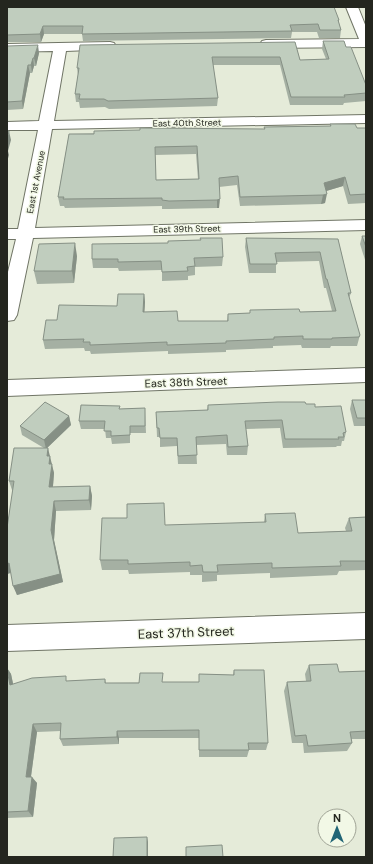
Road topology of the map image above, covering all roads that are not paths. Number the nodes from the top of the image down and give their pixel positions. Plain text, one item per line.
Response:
1 (352, 7) edge
2 (366, 43) edge
3 (256, 44) edge
4 (123, 46) edge
5 (60, 47) junction
6 (7, 48) edge
7 (366, 119) edge
8 (7, 126) edge
9 (47, 126) junction
10 (366, 225) edge
11 (26, 233) junction
12 (7, 234) edge
13 (7, 315) edge
14 (366, 376) edge
15 (7, 388) edge
16 (366, 626) edge
17 (7, 638) edge

1 - 2 street
2 - 3 street
4 - 5 street
5 - 6 street
5 - 9 street, East 1st Avenue
7 - 9 street, East 40th Street
8 - 9 street, East 40th Street
9 - 11 street, East 1st Avenue
10 - 11 street, East 39th Street
11 - 12 street, East 39th Street
11 - 13 street, East 1st Avenue
14 - 15 street, East 38th Street
16 - 17 street, East 37th Street

